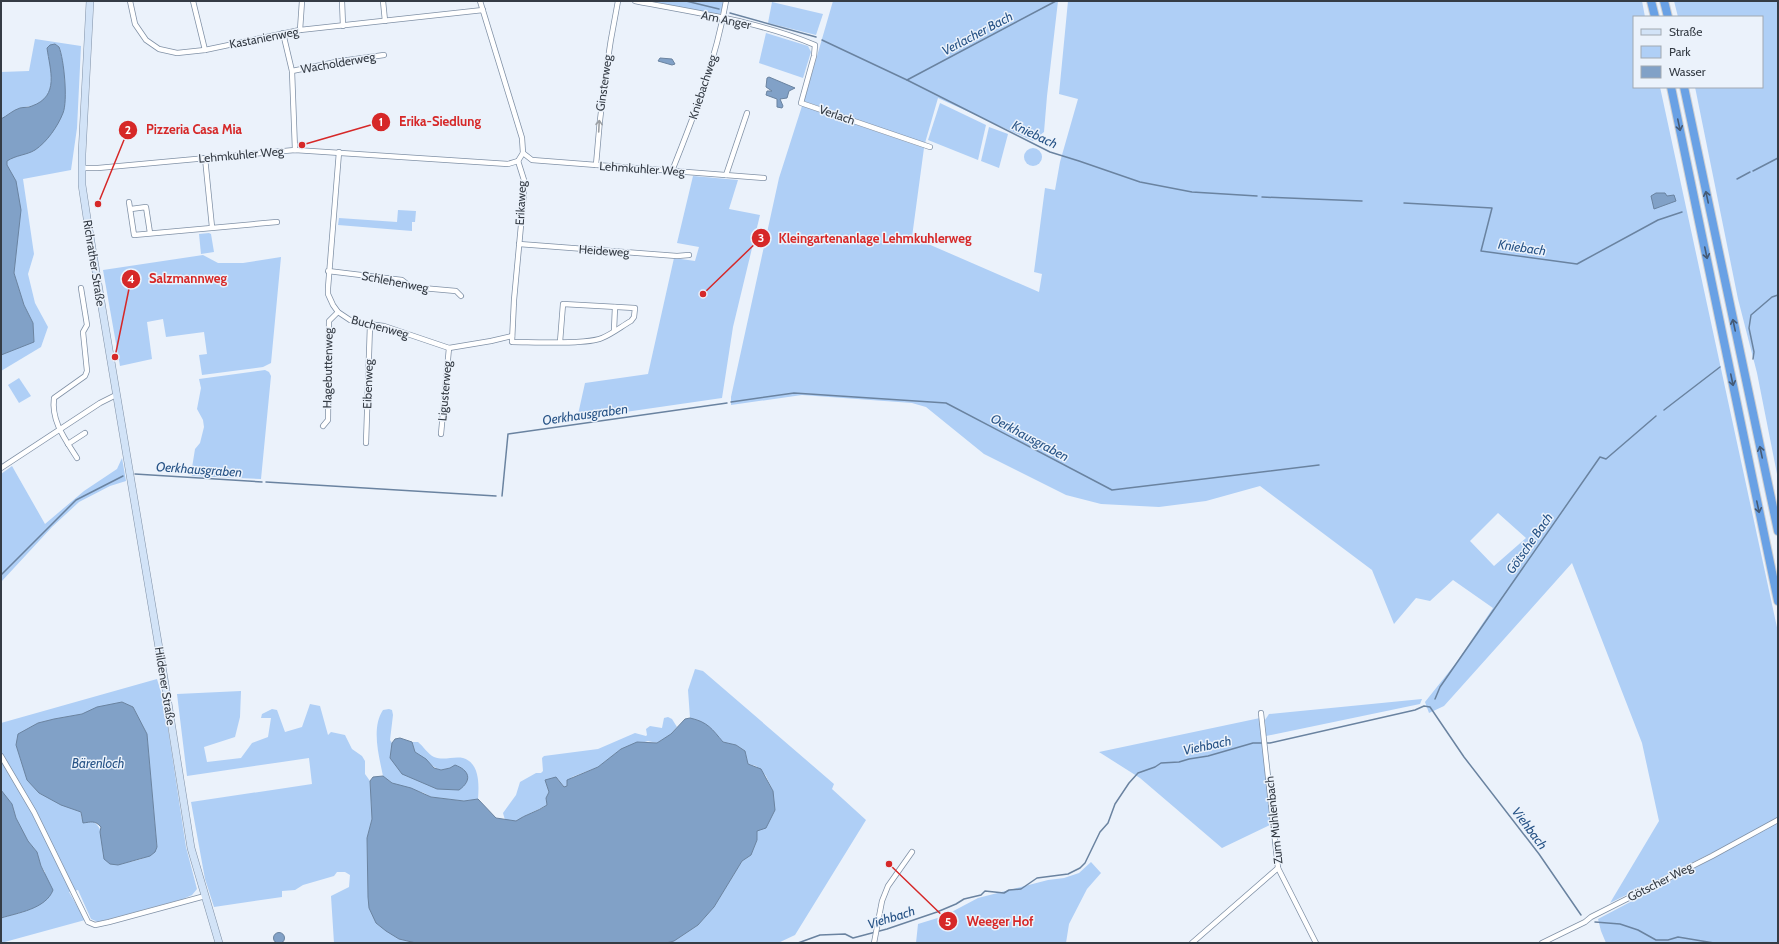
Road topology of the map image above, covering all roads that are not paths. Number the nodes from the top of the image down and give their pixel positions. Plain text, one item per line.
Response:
1 (90, 1) edge
2 (130, 1) edge
3 (193, 1) edge
4 (302, 1) edge
5 (342, 1) edge
6 (383, 1) edge
7 (480, 1) edge
8 (618, 1) edge
9 (635, 1) edge
10 (726, 1) edge
11 (1651, 1) edge
12 (1664, 1) edge
13 (483, 10) junction
14 (1654, 16) edge
15 (1668, 16) edge
16 (723, 19) junction
17 (385, 21) junction
18 (343, 26) junction
19 (300, 30) junction
20 (283, 34) junction
21 (815, 45) joint
22 (205, 50) junction
23 (384, 55) dead end
24 (292, 71) junction
25 (1671, 88) edge
26 (1684, 88) edge
27 (747, 113) dead end
28 (930, 147) dead end
29 (295, 150) junction
30 (339, 152) junction
31 (523, 154) junction
32 (205, 158) junction
33 (518, 161) junction
34 (596, 165) junction
35 (82, 168) junction
36 (672, 171) junction
37 (726, 175) junction
38 (764, 178) dead end
39 (129, 202) dead end
40 (131, 209) junction
41 (277, 222) dead end
42 (212, 227) junction
43 (150, 233) junction
44 (519, 244) junction
45 (689, 255) dead end
46 (328, 271) junction
47 (81, 288) dead end
48 (461, 296) dead end
49 (615, 307) junction
50 (338, 312) junction
51 (370, 325) junction
52 (614, 330) junction
53 (512, 336) junction
54 (560, 342) junction
55 (449, 348) junction
56 (116, 395) junction
57 (323, 426) dead end
58 (59, 430) junction
59 (85, 433) dead end
60 (441, 434) dead end
61 (366, 442) dead end
62 (68, 444) junction
63 (76, 458) dead end
64 (1, 468) edge
65 (130, 475) joint
66 (1778, 531) edge
67 (1778, 601) edge
68 (1261, 713) dead end
69 (1, 756) edge
70 (1778, 820) edge
71 (912, 852) dead end
72 (1278, 868) junction
73 (205, 896) junction
74 (219, 943) edge
75 (874, 943) edge
76 (1192, 943) edge
77 (1316, 943) edge
78 (1542, 943) edge

1 - 35 main road, Richrather Straße
2 - 22 street, Kastanienweg
3 - 22 street
4 - 19 street
5 - 18 street
6 - 17 street
7 - 13 street
34 -> 8 street, Ginsterweg
9 - 16 street, Am Anger
10 - 16 street, Kniebachweg
11 - 14 highway
12 - 15 highway
13 - 17 street, Kastanienweg
13 - 31 street
16 - 21 street, Am Anger
16 - 36 street, Kniebachweg
17 - 18 street, Kastanienweg
18 - 19 street, Kastanienweg
19 - 20 street, Kastanienweg
20 - 22 street, Kastanienweg
20 - 24 street
21 - 28 street, Verlach
23 - 24 street, Wacholderweg
24 - 29 street
25 -> 67 highway
66 -> 26 highway
27 - 37 street
29 - 30 street, Lehmkuhler Weg
29 - 32 street, Lehmkuhler Weg
30 - 33 street, Lehmkuhler Weg
30 - 46 street, Buchenweg
31 - 33 street
31 - 34 street, Lehmkuhler Weg
32 - 35 street, Lehmkuhler Weg
32 - 42 street
33 - 44 street, Erikaweg
34 - 36 street, Lehmkuhler Weg
35 - 56 main road, Richrather Straße
36 - 37 street, Lehmkuhler Weg
37 - 38 street, Lehmkuhler Weg
39 - 40 street
40 - 43 street
40 - 43 street
41 - 42 street
42 - 43 street
44 - 45 street, Heideweg
44 - 53 street, Erikaweg
46 - 48 street, Schlehenweg
46 - 50 street, Buchenweg
47 - 58 street
49 - 52 street
49 - 52 street
49 - 54 street
50 - 51 street, Buchenweg
50 - 57 street, Hagebuttenweg
51 - 55 street, Buchenweg
51 - 61 street, Eibenweg
52 - 54 street
53 - 54 street, Erikaweg
53 - 55 street, Buchenweg
55 - 60 street, Ligusterweg
56 - 58 street
56 - 65 main road, Richrather Straße
58 - 62 street
58 - 64 street
59 - 62 street
62 - 63 street
65 - 73 main road, Hildener Straße
68 - 72 street, Zum Mühlenbach
69 - 73 street
70 - 78 street, Götscher Weg
71 - 75 street
72 - 76 street
72 - 77 street, Zum Mühlenbach
73 - 74 main road, Hildener Straße

